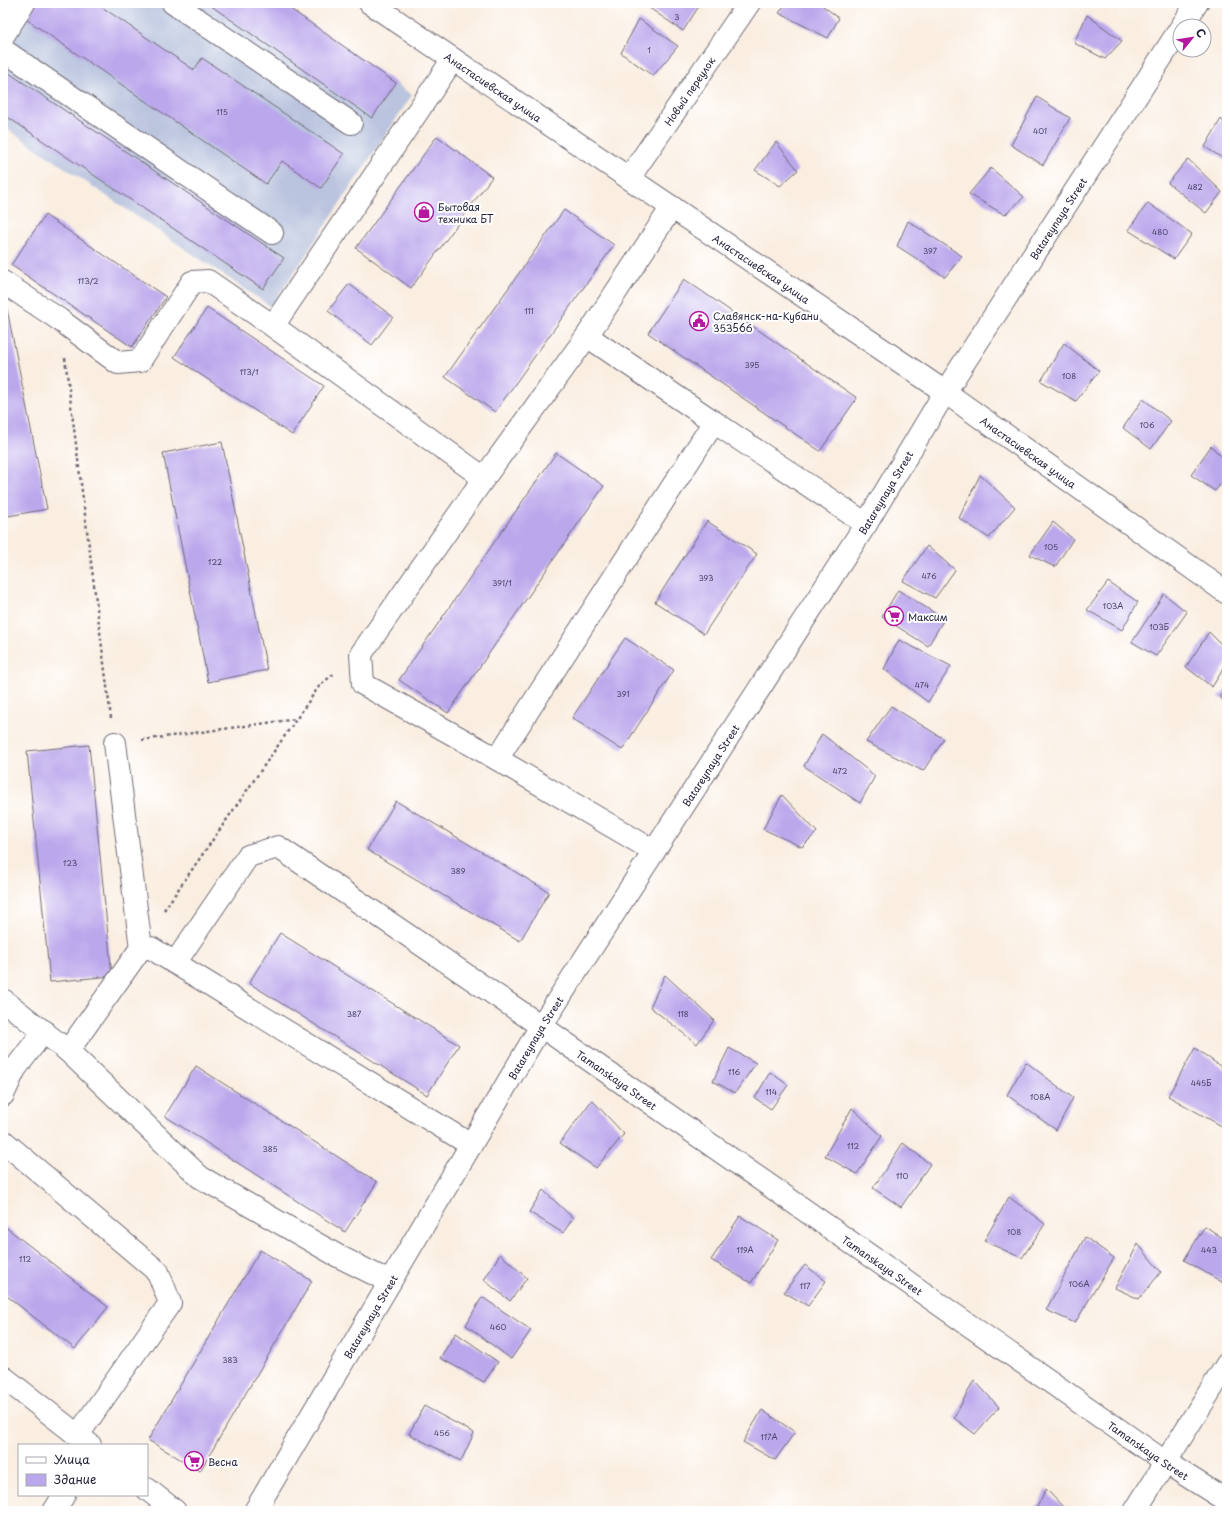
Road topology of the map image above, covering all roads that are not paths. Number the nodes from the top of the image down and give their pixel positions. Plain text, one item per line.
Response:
1 (24, 3) edge
2 (174, 3) edge
3 (370, 3) edge
4 (749, 3) edge
5 (1197, 3) edge
6 (1187, 18) edge
7 (3, 36) edge
8 (1172, 41) edge
9 (3, 50) edge
10 (453, 59) junction
11 (351, 123) dead end
12 (629, 178) junction
13 (672, 207) junction
14 (272, 234) dead end
15 (3, 282) edge
16 (273, 326) junction
17 (587, 336) junction
18 (945, 392) junction
19 (714, 422) junction
20 (484, 478) junction
21 (866, 524) junction
22 (1227, 593) edge
23 (115, 743) road end
24 (497, 759) junction
25 (654, 851) junction
26 (146, 948) junction
27 (175, 963) junction
28 (3, 1000) edge
29 (541, 1026) junction
30 (44, 1032) junction
31 (68, 1051) junction
32 (3, 1095) edge
33 (3, 1141) edge
34 (471, 1145) junction
35 (390, 1282) junction
36 (1227, 1364) edge
37 (3, 1377) edge
38 (84, 1440) edge
39 (1165, 1462) junction
40 (148, 1490) edge
41 (63, 1496) edge
42 (1227, 1501) edge
43 (54, 1511) edge
44 (175, 1511) edge
45 (254, 1511) edge
46 (1135, 1511) edge

1 - 7 street
2 - 11 street
3 - 10 street, Анастасиевская улица
4 - 12 street, Новый переулок
5 - 6 street
8 - 18 street, Batareynaya Street
9 - 14 street
10 - 12 street, Анастасиевская улица
10 - 16 street
12 - 13 street, Анастасиевская улица
13 - 17 street
13 - 18 street, Анастасиевская улица
15 - 16 street
16 - 20 street
17 - 19 street
17 - 20 street
18 - 21 street, Batareynaya Street
18 - 22 street, Анастасиевская улица
19 - 21 street
19 - 24 street
20 - 24 street
21 - 25 street, Batareynaya Street
23 - 26 street
24 - 25 street
25 - 29 street, Batareynaya Street
26 - 27 street
26 - 31 street
27 - 29 street, Tamanskaya Street
27 - 34 street
28 - 30 street
29 - 34 street, Batareynaya Street
29 - 39 street, Tamanskaya Street
30 - 31 street
30 - 32 street
31 - 35 street
33 - 38 street
34 - 35 street, Batareynaya Street
35 - 45 street, Batareynaya Street
36 - 39 street
37 - 38 street
39 - 42 street, Tamanskaya Street
39 - 46 street
40 - 44 street
41 - 43 street

